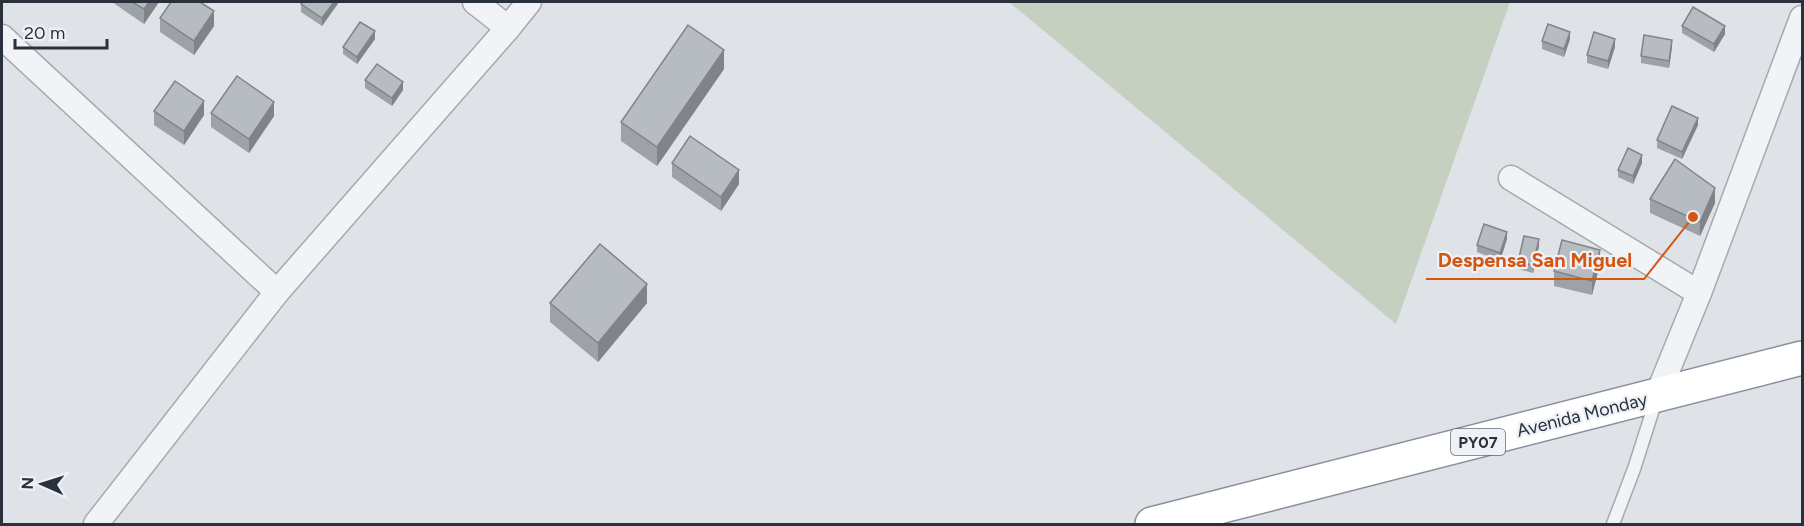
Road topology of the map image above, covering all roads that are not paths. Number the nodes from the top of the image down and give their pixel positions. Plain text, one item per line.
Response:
1 (475, 2) edge
2 (529, 2) edge
3 (1803, 18) edge
4 (508, 28) junction
5 (2, 38) edge
6 (1510, 178) dead end
7 (277, 292) junction
8 (1699, 293) junction
9 (1803, 358) edge
10 (1657, 396) junction
11 (96, 525) edge
12 (1152, 525) edge
13 (1613, 525) edge

1 - 4 street
2 - 4 street
3 - 8 street
4 - 7 street
5 - 7 street
6 - 8 street
7 - 11 street
8 - 10 street
9 - 10 highway, Avenida Monday / PY07
10 - 12 highway, Avenida Monday / PY07
10 - 13 lane

